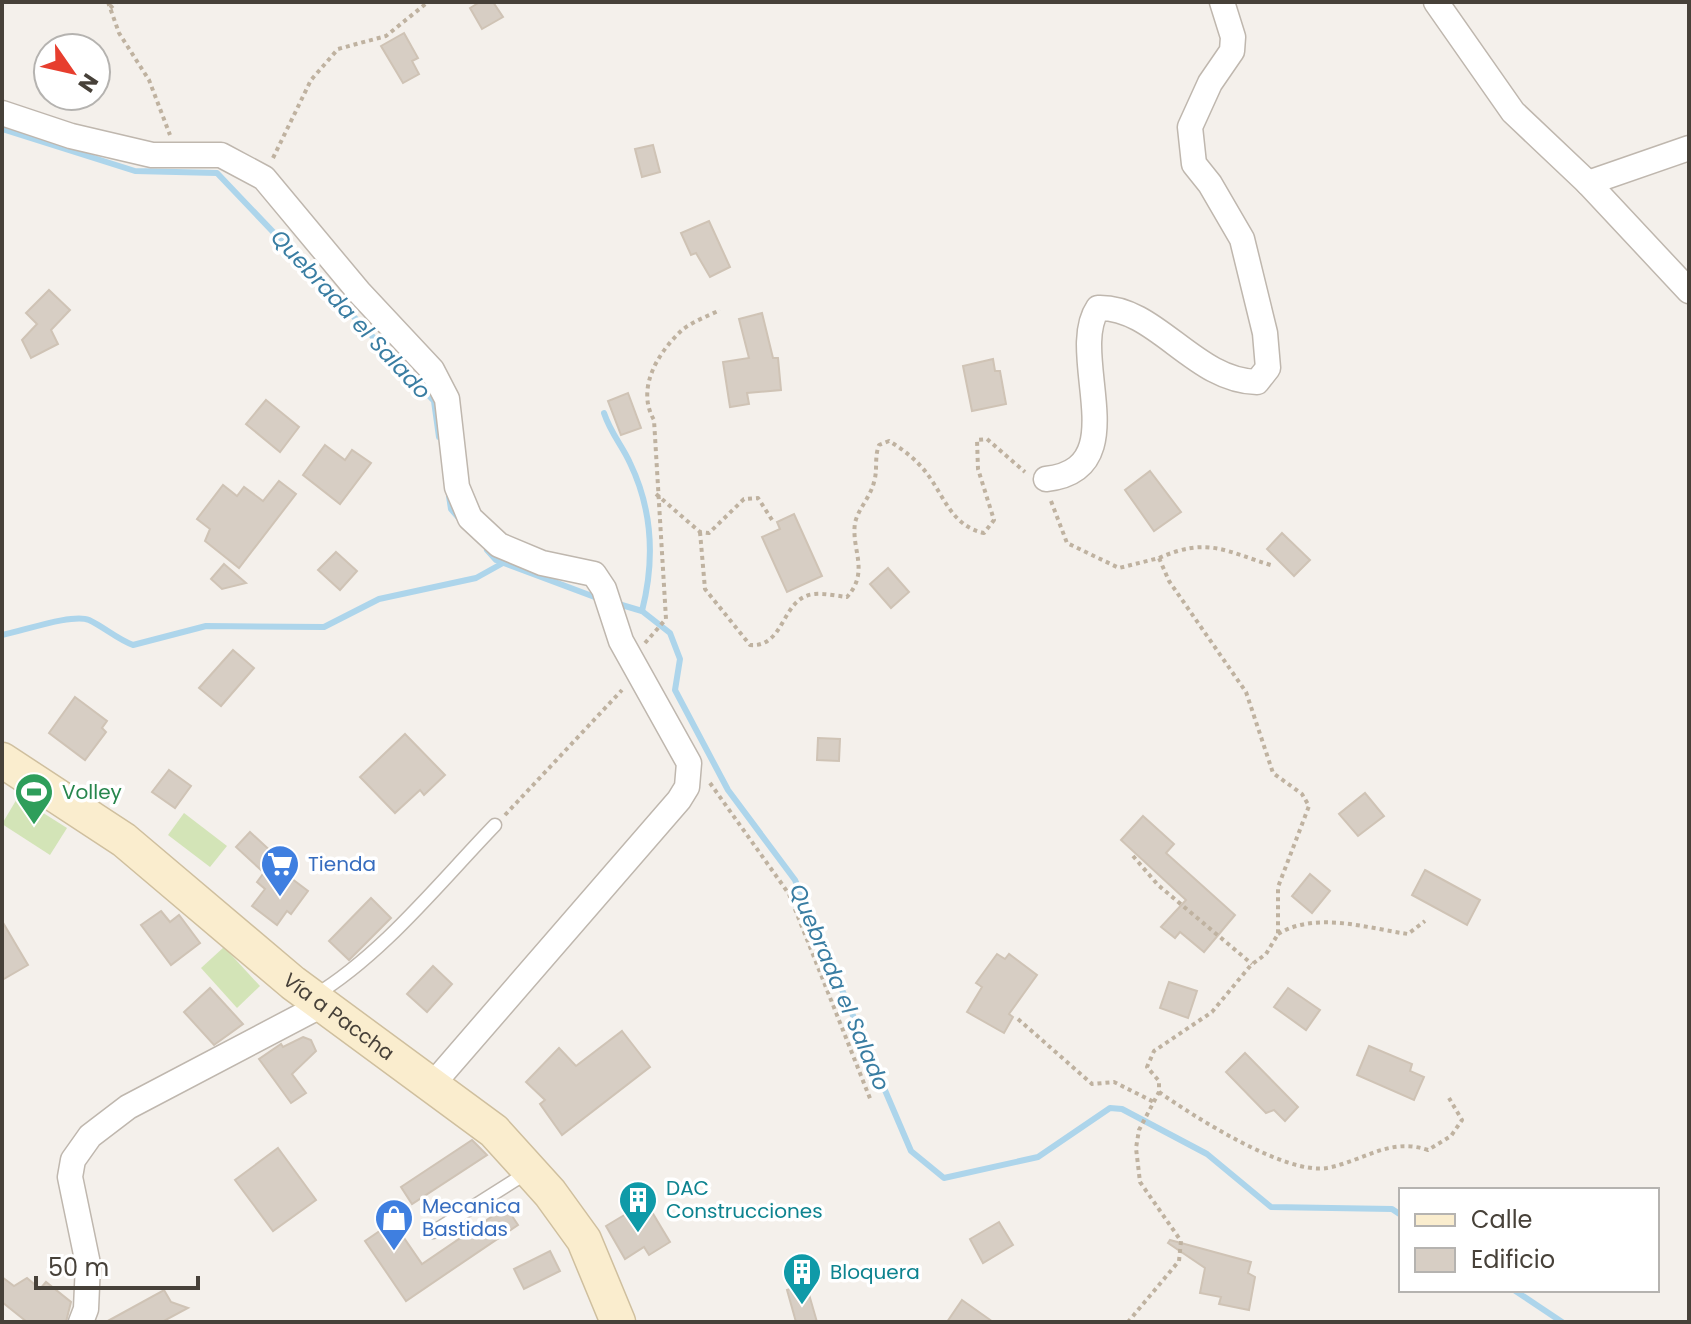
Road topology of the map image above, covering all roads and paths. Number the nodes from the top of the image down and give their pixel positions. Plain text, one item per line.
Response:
1 (117, 2) edge
2 (428, 2) edge
3 (1222, 2) edge
4 (1436, 2) edge
5 (109, 5) edge
6 (2, 113) edge
7 (1689, 148) edge
8 (176, 152) junction
9 (264, 178) junction
10 (1588, 183) junction
11 (1689, 291) edge
12 (720, 310) dead end
13 (1046, 479) junction
14 (656, 494) junction
15 (774, 523) dead end
16 (700, 532) junction
17 (1159, 558) junction
18 (1274, 566) dead end
19 (651, 636) dead end
20 (637, 667) junction
21 (2, 760) edge
22 (689, 763) junction
23 (495, 825) joint
24 (1133, 856) dead end
25 (1425, 921) dead end
26 (1278, 934) junction
27 (1252, 964) junction
28 (316, 1001) junction
29 (1018, 1019) dead end
30 (433, 1084) junction
31 (1159, 1092) junction
32 (1449, 1098) dead end
33 (871, 1101) dead end
34 (1154, 1102) junction
35 (531, 1170) junction
36 (433, 1232) dead end
37 (81, 1322) edge
38 (618, 1322) edge
39 (1128, 1322) edge

1 - 5 path
2 - 9 path
3 - 13 street
4 - 10 street
5 - 8 path
6 - 8 street
7 - 10 street
8 - 9 street
9 - 20 street
10 - 11 street
12 - 14 path
13 - 16 path
13 - 17 path
14 - 16 path
14 - 19 path
15 - 16 path
17 - 18 path
17 - 26 path
20 - 22 street
20 - 23 path
21 - 28 main road, Vía a Paccha
22 - 30 street
22 - 33 path
23 - 28 lane
24 - 27 path
25 - 26 path
26 - 27 path
27 - 31 path
28 - 30 main road, Vía a Paccha
28 - 37 street
29 - 34 path
30 - 35 main road, Vía a Paccha
31 - 32 path
31 - 34 path
34 - 39 path
35 - 36 lane
35 - 38 main road, Vía a Paccha

